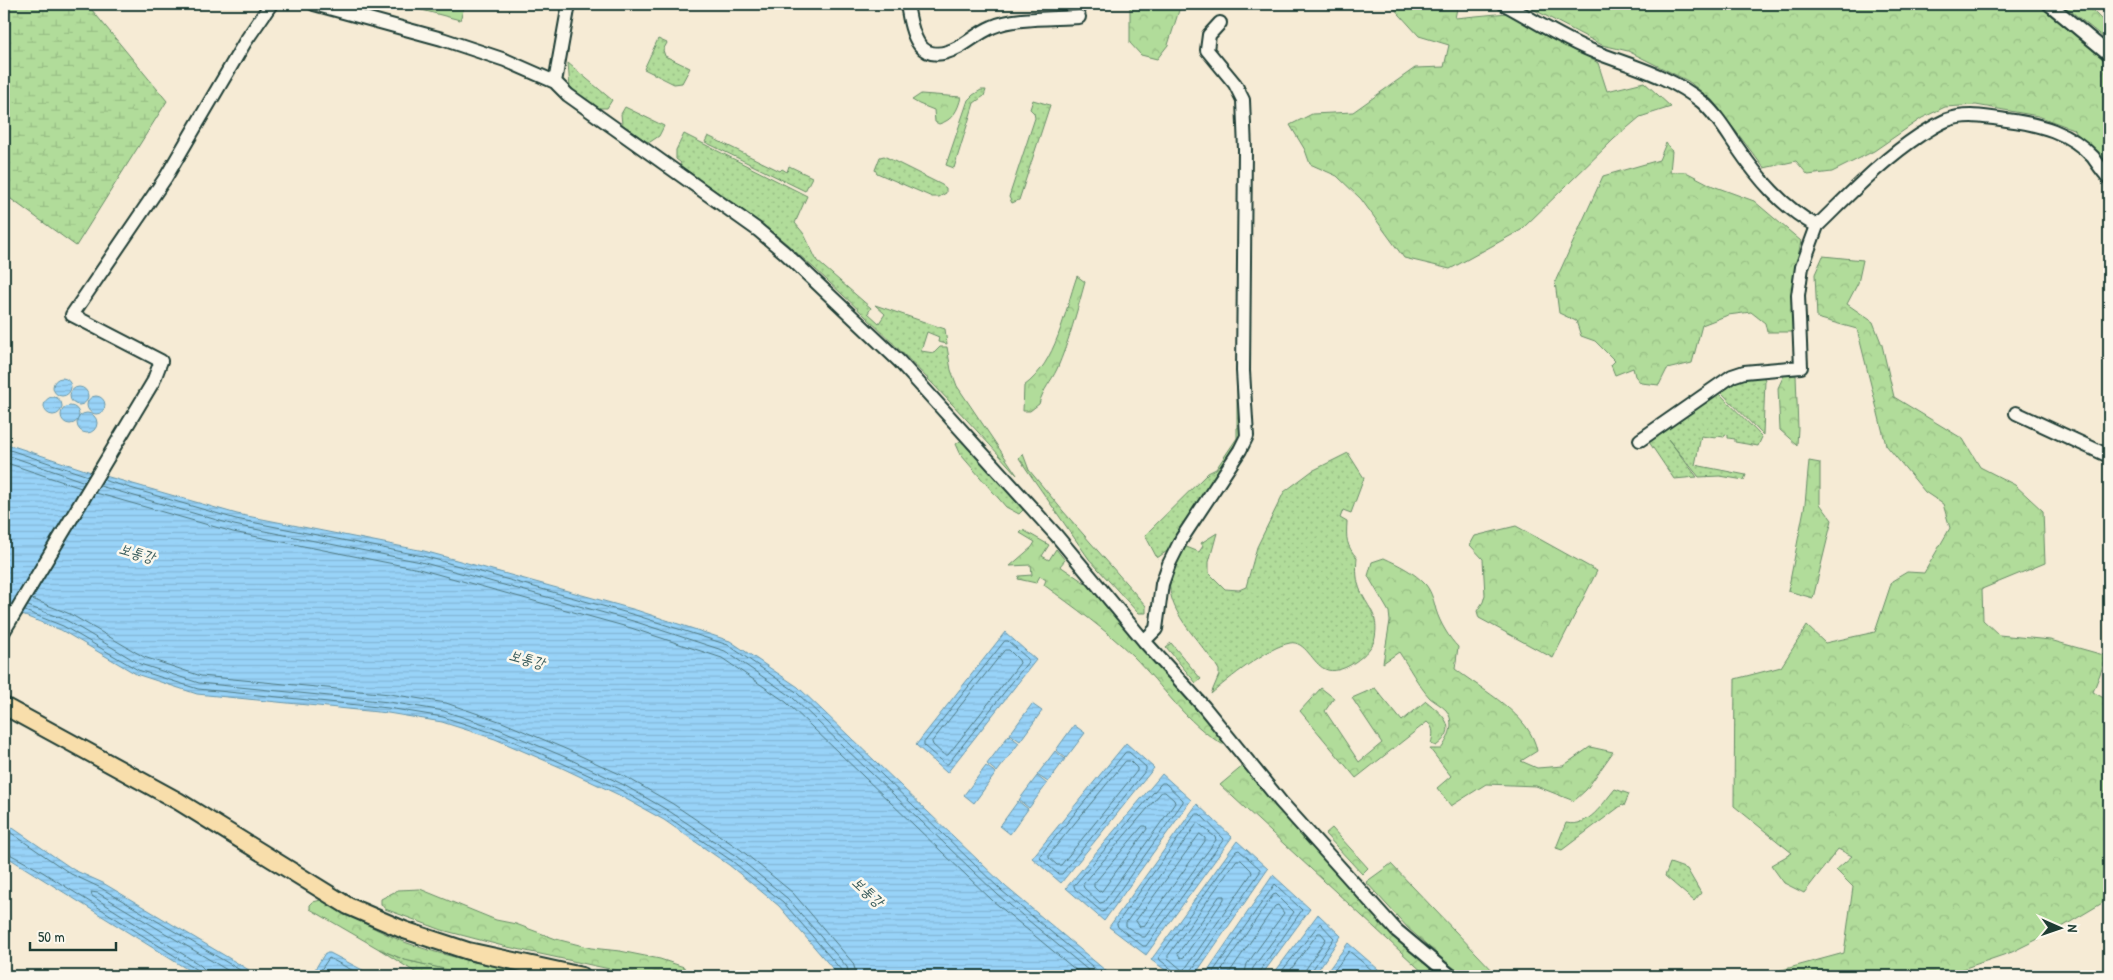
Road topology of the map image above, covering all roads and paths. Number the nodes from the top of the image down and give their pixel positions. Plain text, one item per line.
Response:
1 (271, 4) edge
2 (314, 4) edge
3 (569, 4) edge
4 (907, 4) edge
5 (1504, 4) edge
6 (2049, 4) edge
7 (1079, 17) dead end
8 (1220, 22) dead end
9 (2109, 54) edge
10 (555, 82) junction
11 (2109, 178) edge
12 (1817, 226) junction
13 (2016, 413) dead end
14 (1640, 440) dead end
15 (2109, 456) edge
16 (4, 631) edge
17 (1144, 640) junction
18 (4, 706) edge
19 (582, 976) edge
20 (1451, 976) edge

1 - 16 street
2 - 10 street
3 - 10 street
4 - 7 street
5 - 12 street
6 - 9 street
8 - 17 street
10 - 17 street
11 - 12 street
12 - 14 street
13 - 15 street
17 - 20 street
18 - 19 main road

